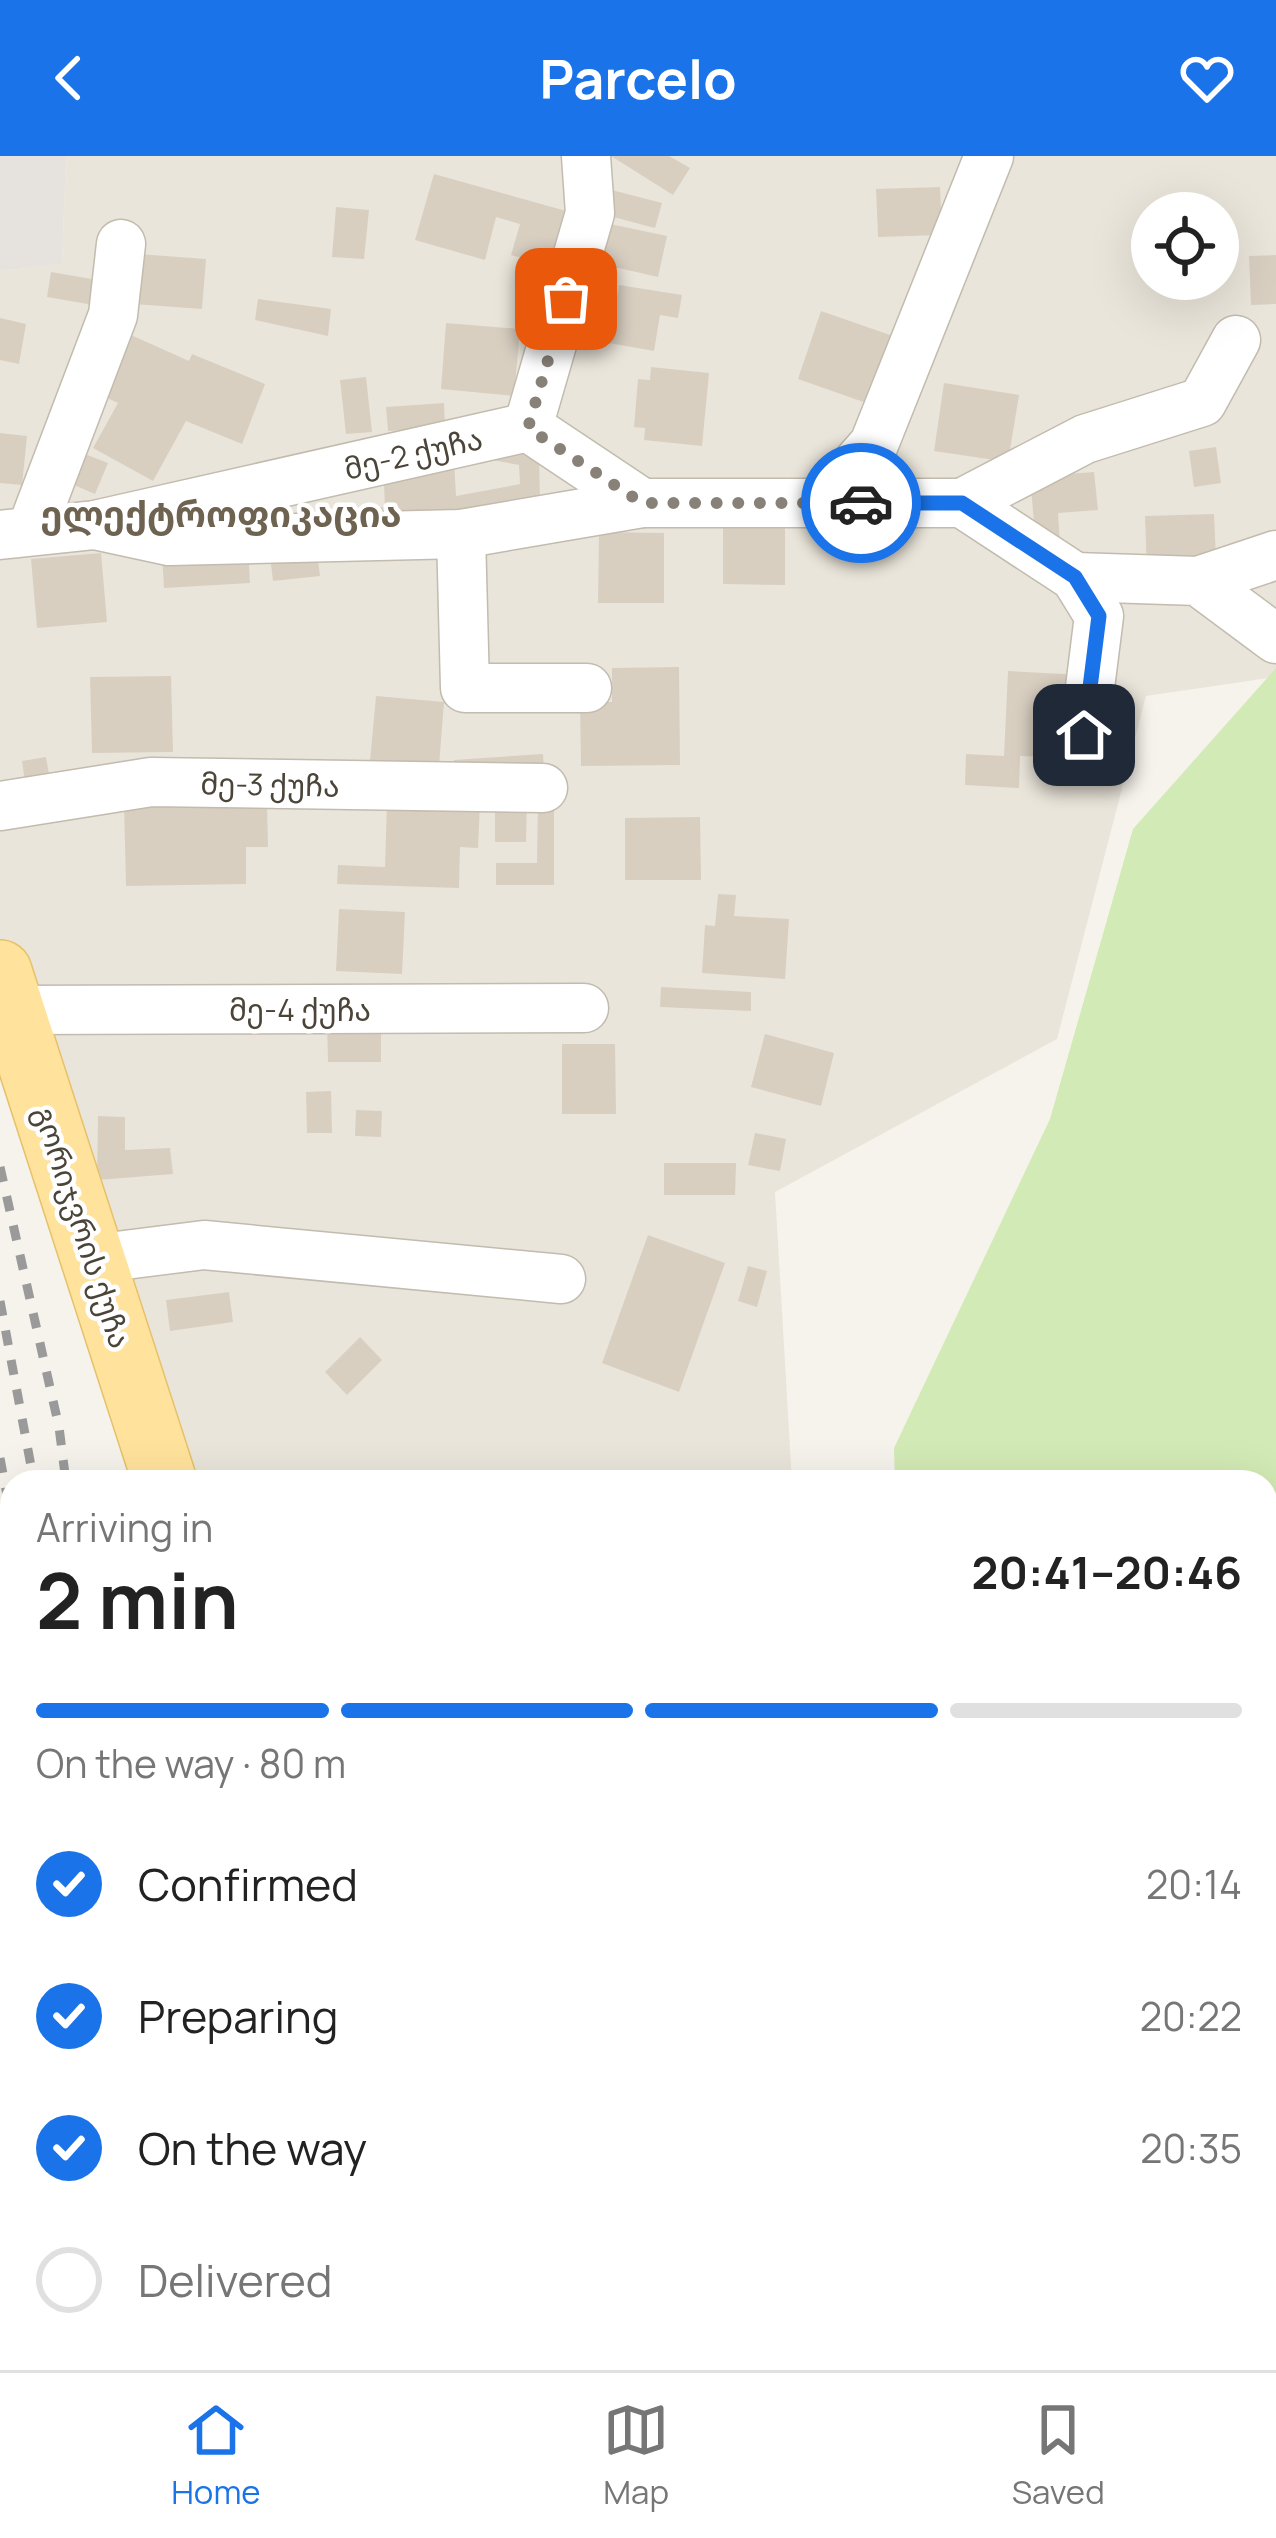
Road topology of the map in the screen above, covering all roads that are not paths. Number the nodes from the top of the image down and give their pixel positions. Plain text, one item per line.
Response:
1 (586, 156) edge
2 (989, 156) edge
3 (121, 244) dead end
4 (1236, 340) dead end
5 (528, 428) junction
6 (822, 502) junction
7 (642, 503) junction
8 (962, 503) junction
9 (95, 524) junction
10 (15, 533) edge
11 (461, 534) junction
12 (1276, 555) edge
13 (1075, 577) junction
14 (1198, 580) junction
15 (1276, 639) edge
16 (586, 688) dead end
17 (1084, 735) dead end
18 (543, 788) dead end
19 (0, 806) edge
20 (8, 991) edge
21 (584, 1008) dead end
22 (93, 1259) junction
23 (561, 1279) dead end
24 (161, 1470) edge

1 - 5 street
2 - 6 street
3 - 10 street
4 - 8 street
5 - 7 street
5 - 9 street, მე-2 ქუჩა
6 - 7 street, მე-2 ქუჩა
6 - 8 street, მე-2 ქუჩა
7 - 11 street, მე-2 ქუჩა
8 - 13 street
9 - 10 street, მე-2 ქუჩა
9 - 11 street, მე-2 ქუჩა
11 - 16 street
12 - 14 street
13 - 14 street
13 - 17 street
14 - 15 street
18 - 19 street, მე-3 ქუჩა
20 - 21 street, მე-4 ქუჩა
20 - 22 main road, გორიჯვრის ქუჩა
22 - 23 street
22 - 24 main road, გორიჯვრის ქუჩა

